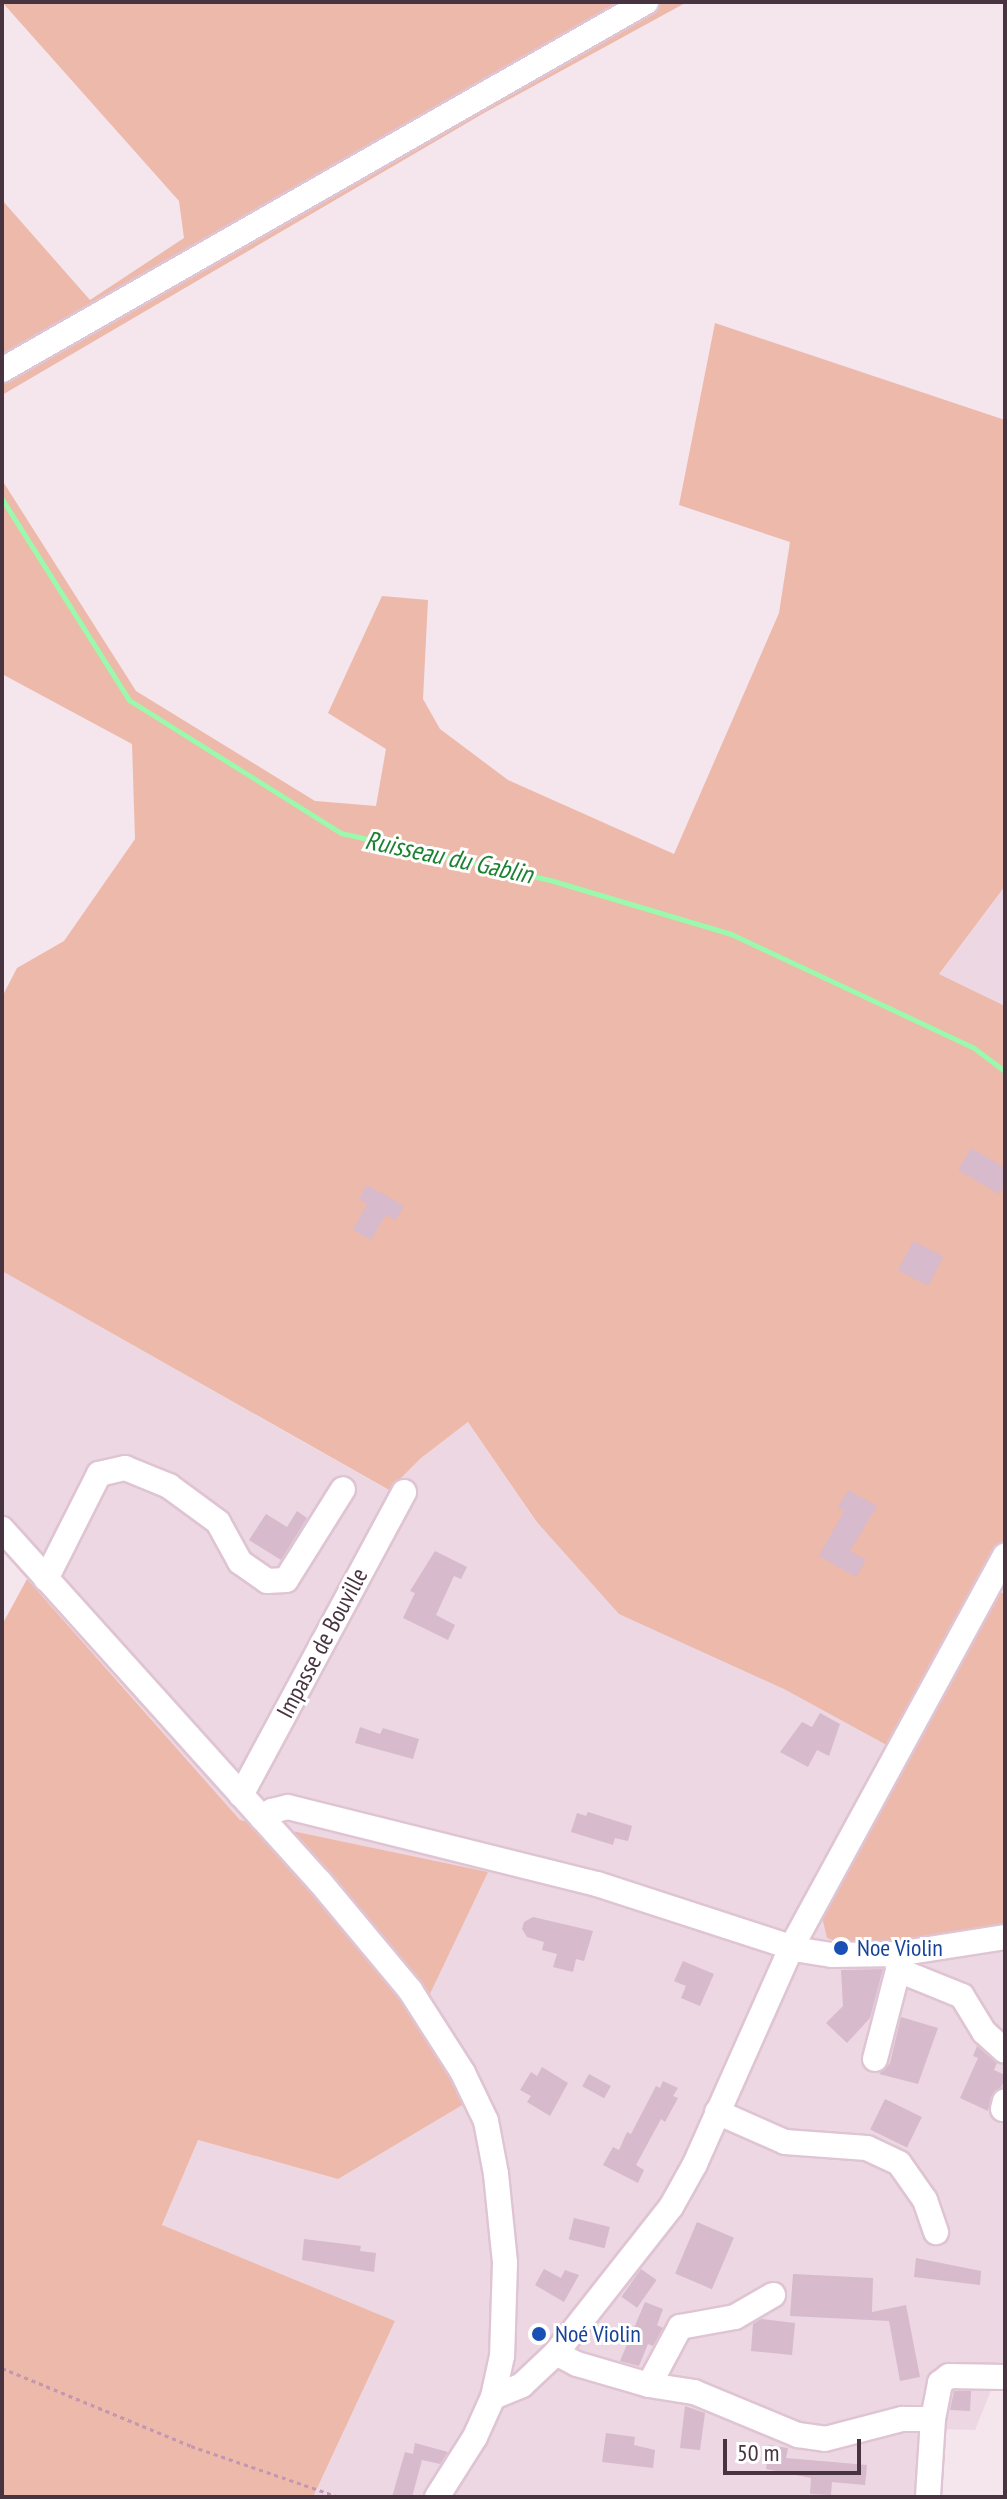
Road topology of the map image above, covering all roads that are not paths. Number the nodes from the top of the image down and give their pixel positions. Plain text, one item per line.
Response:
1 (646, 2) edge
2 (2, 370) edge
3 (343, 1489) dead end
4 (404, 1492) dead end
5 (2, 1529) edge
6 (1005, 1555) edge
7 (46, 1579) junction
8 (241, 1795) junction
9 (262, 1818) junction
10 (1005, 1937) edge
11 (791, 1948) junction
12 (898, 1962) junction
13 (1005, 2051) edge
14 (875, 2059) dead end
15 (717, 2112) junction
16 (936, 2232) dead end
17 (773, 2295) dead end
18 (556, 2353) junction
19 (502, 2356) junction
20 (1005, 2377) edge
21 (649, 2385) junction
22 (493, 2397) junction
23 (933, 2419) junction
24 (437, 2497) edge
25 (928, 2497) edge

1 - 2 street
3 - 7 street
4 - 8 street, Impasse de Bouville
5 - 7 street
6 - 11 street
7 - 8 street
8 - 9 street
9 - 11 street
9 - 19 street
10 - 12 street
11 - 12 street
11 - 15 street
12 - 13 street
12 - 14 street
15 - 16 street
15 - 18 street
17 - 21 street
18 - 19 street
18 - 21 street
18 - 22 street
19 - 22 street
20 - 23 street
21 - 23 street
22 - 24 street
23 - 25 street

